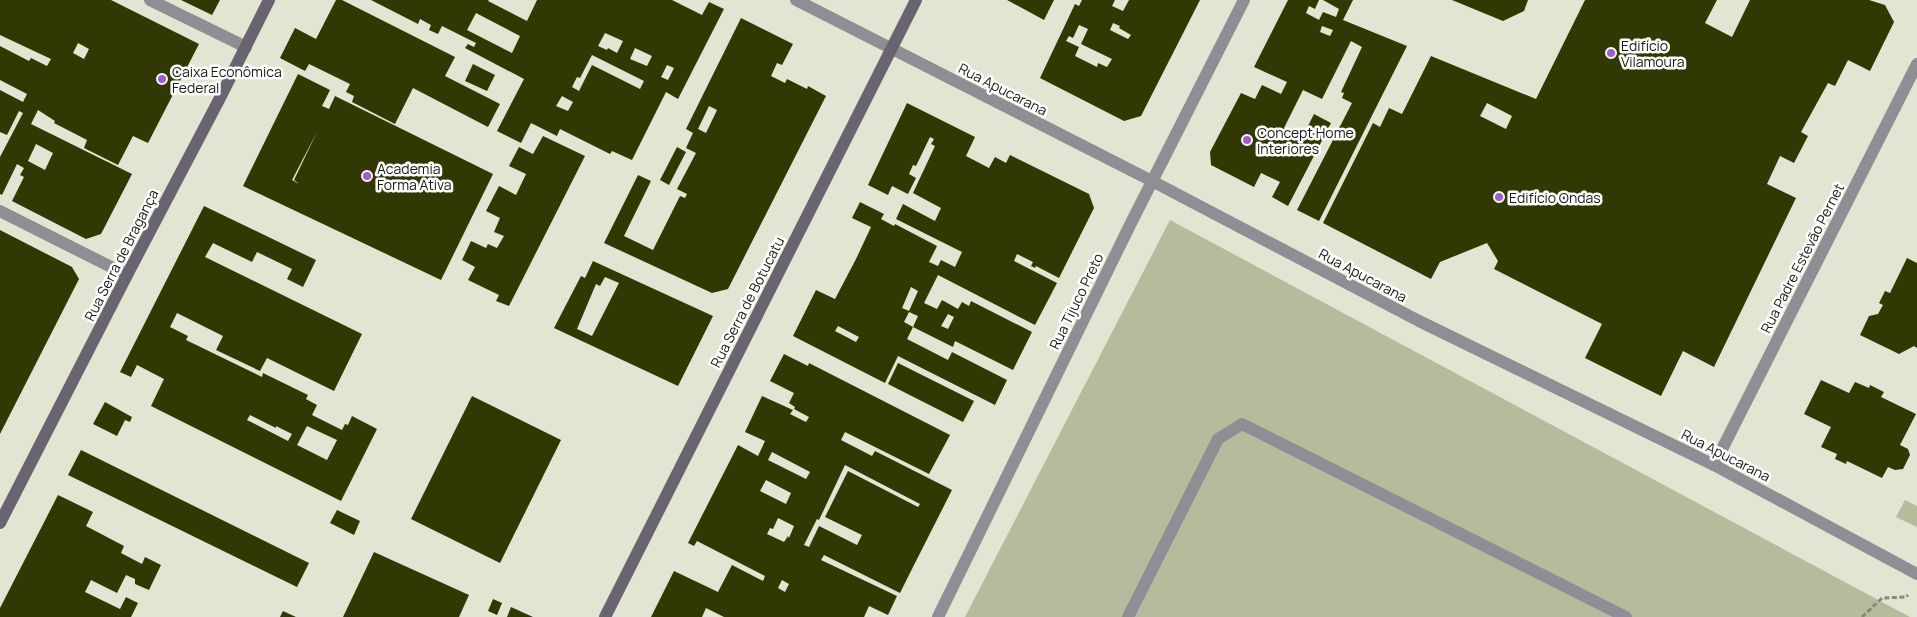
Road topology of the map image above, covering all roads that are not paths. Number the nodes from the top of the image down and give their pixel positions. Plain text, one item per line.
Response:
1 (150, 0) edge
2 (269, 0) edge
3 (796, 0) edge
4 (916, 0) edge
5 (1244, 0) edge
6 (246, 46) junction
7 (891, 48) junction
8 (1917, 64) edge
9 (1152, 181) junction
10 (0, 211) edge
11 (126, 276) junction
12 (1714, 465) junction
13 (0, 523) edge
14 (1917, 574) edge
15 (605, 617) edge
16 (938, 617) edge
17 (1128, 617) edge
18 (1626, 617) edge

1 - 6 street
2 - 6 street, Rua Serra de Bragança
3 - 7 street, Rua Apucarana
4 - 7 street, Rua Serra de Botucatu
5 - 9 street, Rua Tijuco Preto
6 - 11 street, Rua Serra de Bragança
7 - 9 street, Rua Apucarana
7 - 15 street, Rua Serra de Botucatu
8 - 12 street, Rua Padre Estevão Pernet
9 - 12 street, Rua Apucarana
9 - 16 street, Rua Tijuco Preto
10 - 11 street
11 - 13 street, Rua Serra de Bragança
12 - 14 street, Rua Apucarana
17 - 18 street

